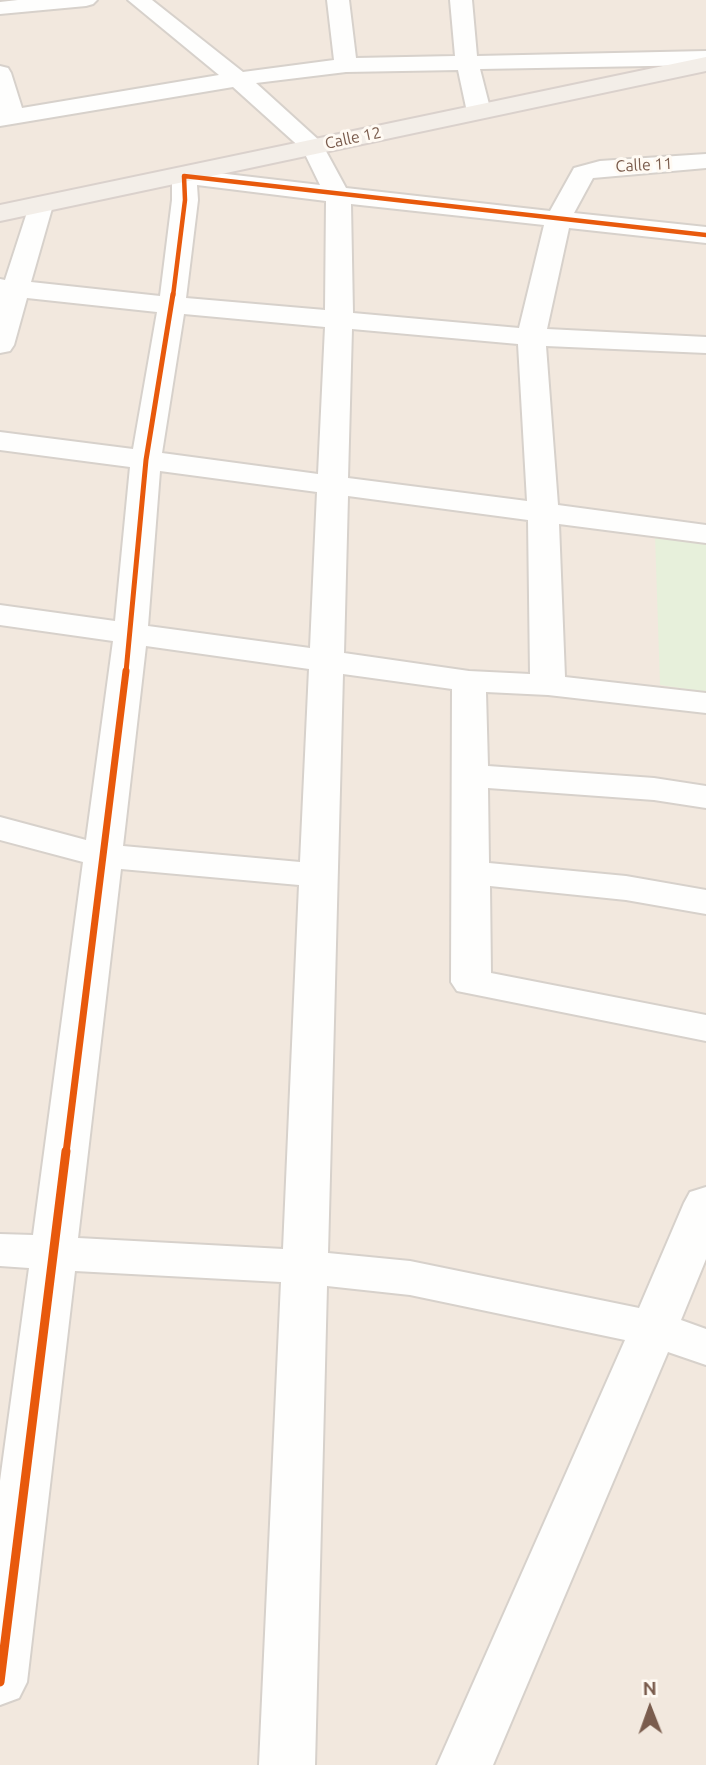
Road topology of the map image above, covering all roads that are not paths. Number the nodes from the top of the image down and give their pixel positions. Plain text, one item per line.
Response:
1 (86, 0) edge
2 (139, 0) edge
3 (338, 0) edge
4 (461, 0) edge
5 (0, 8) edge
6 (706, 58) edge
7 (467, 62) junction
8 (706, 64) edge
9 (346, 65) junction
10 (0, 73) edge
11 (238, 79) junction
12 (479, 112) junction
13 (6, 118) edge
14 (313, 147) junction
15 (706, 161) edge
16 (184, 176) junction
17 (338, 197) junction
18 (40, 205) junction
19 (0, 213) edge
20 (558, 219) junction
21 (706, 235) edge
22 (8, 287) edge
23 (172, 305) junction
24 (339, 320) junction
25 (531, 337) junction
26 (0, 345) edge
27 (706, 345) edge
28 (0, 441) edge
29 (146, 460) junction
30 (333, 483) junction
31 (543, 514) junction
32 (706, 534) edge
33 (0, 615) edge
34 (131, 634) junction
35 (326, 661) junction
36 (469, 681) junction
37 (548, 685) junction
38 (706, 703) edge
39 (468, 776) junction
40 (706, 797) edge
41 (0, 828) edge
42 (103, 856) junction
43 (469, 873) junction
44 (319, 875) junction
45 (706, 902) edge
46 (706, 1028) edge
47 (706, 1203) edge
48 (0, 1250) edge
49 (54, 1251) junction
50 (305, 1267) junction
51 (654, 1329) junction
52 (706, 1347) edge
53 (0, 1682) edge
54 (287, 1765) edge
55 (465, 1765) edge

1 - 5 street
2 - 11 street
3 - 9 street
4 - 7 street
6 - 7 street
7 - 9 street
7 - 12 street
8 - 12 main road, Calle 12
9 - 11 street
10 - 13 street
11 - 13 street
11 - 14 street
12 - 14 main road, Calle 12
14 - 16 main road, Calle 12
14 - 17 street
15 - 20 street, Calle 11
16 - 17 street
16 - 18 main road, Calle 12
16 - 23 street
17 - 20 street
17 - 24 street
18 - 19 main road, Calle 12
18 - 22 street
20 - 21 street
20 - 25 street
22 - 23 street
22 - 26 street
23 - 24 street
23 - 29 street
24 - 25 street
24 - 30 street
25 - 27 street
25 - 31 street
28 - 29 street
29 - 30 street
29 - 34 street
30 - 31 street
30 - 35 street
31 - 32 street
31 - 37 street
33 - 34 street
34 - 35 street
34 - 42 street
35 - 36 street
35 - 44 street
36 - 37 street
36 - 39 street
37 - 38 street
39 - 40 street
39 - 43 street
41 - 42 street
42 - 44 street
42 - 49 street
43 - 45 street
43 - 46 street
44 - 50 street
47 - 51 street
48 - 49 street
49 - 50 street
49 - 53 street
50 - 51 street
50 - 54 street
51 - 52 street
51 - 55 street

